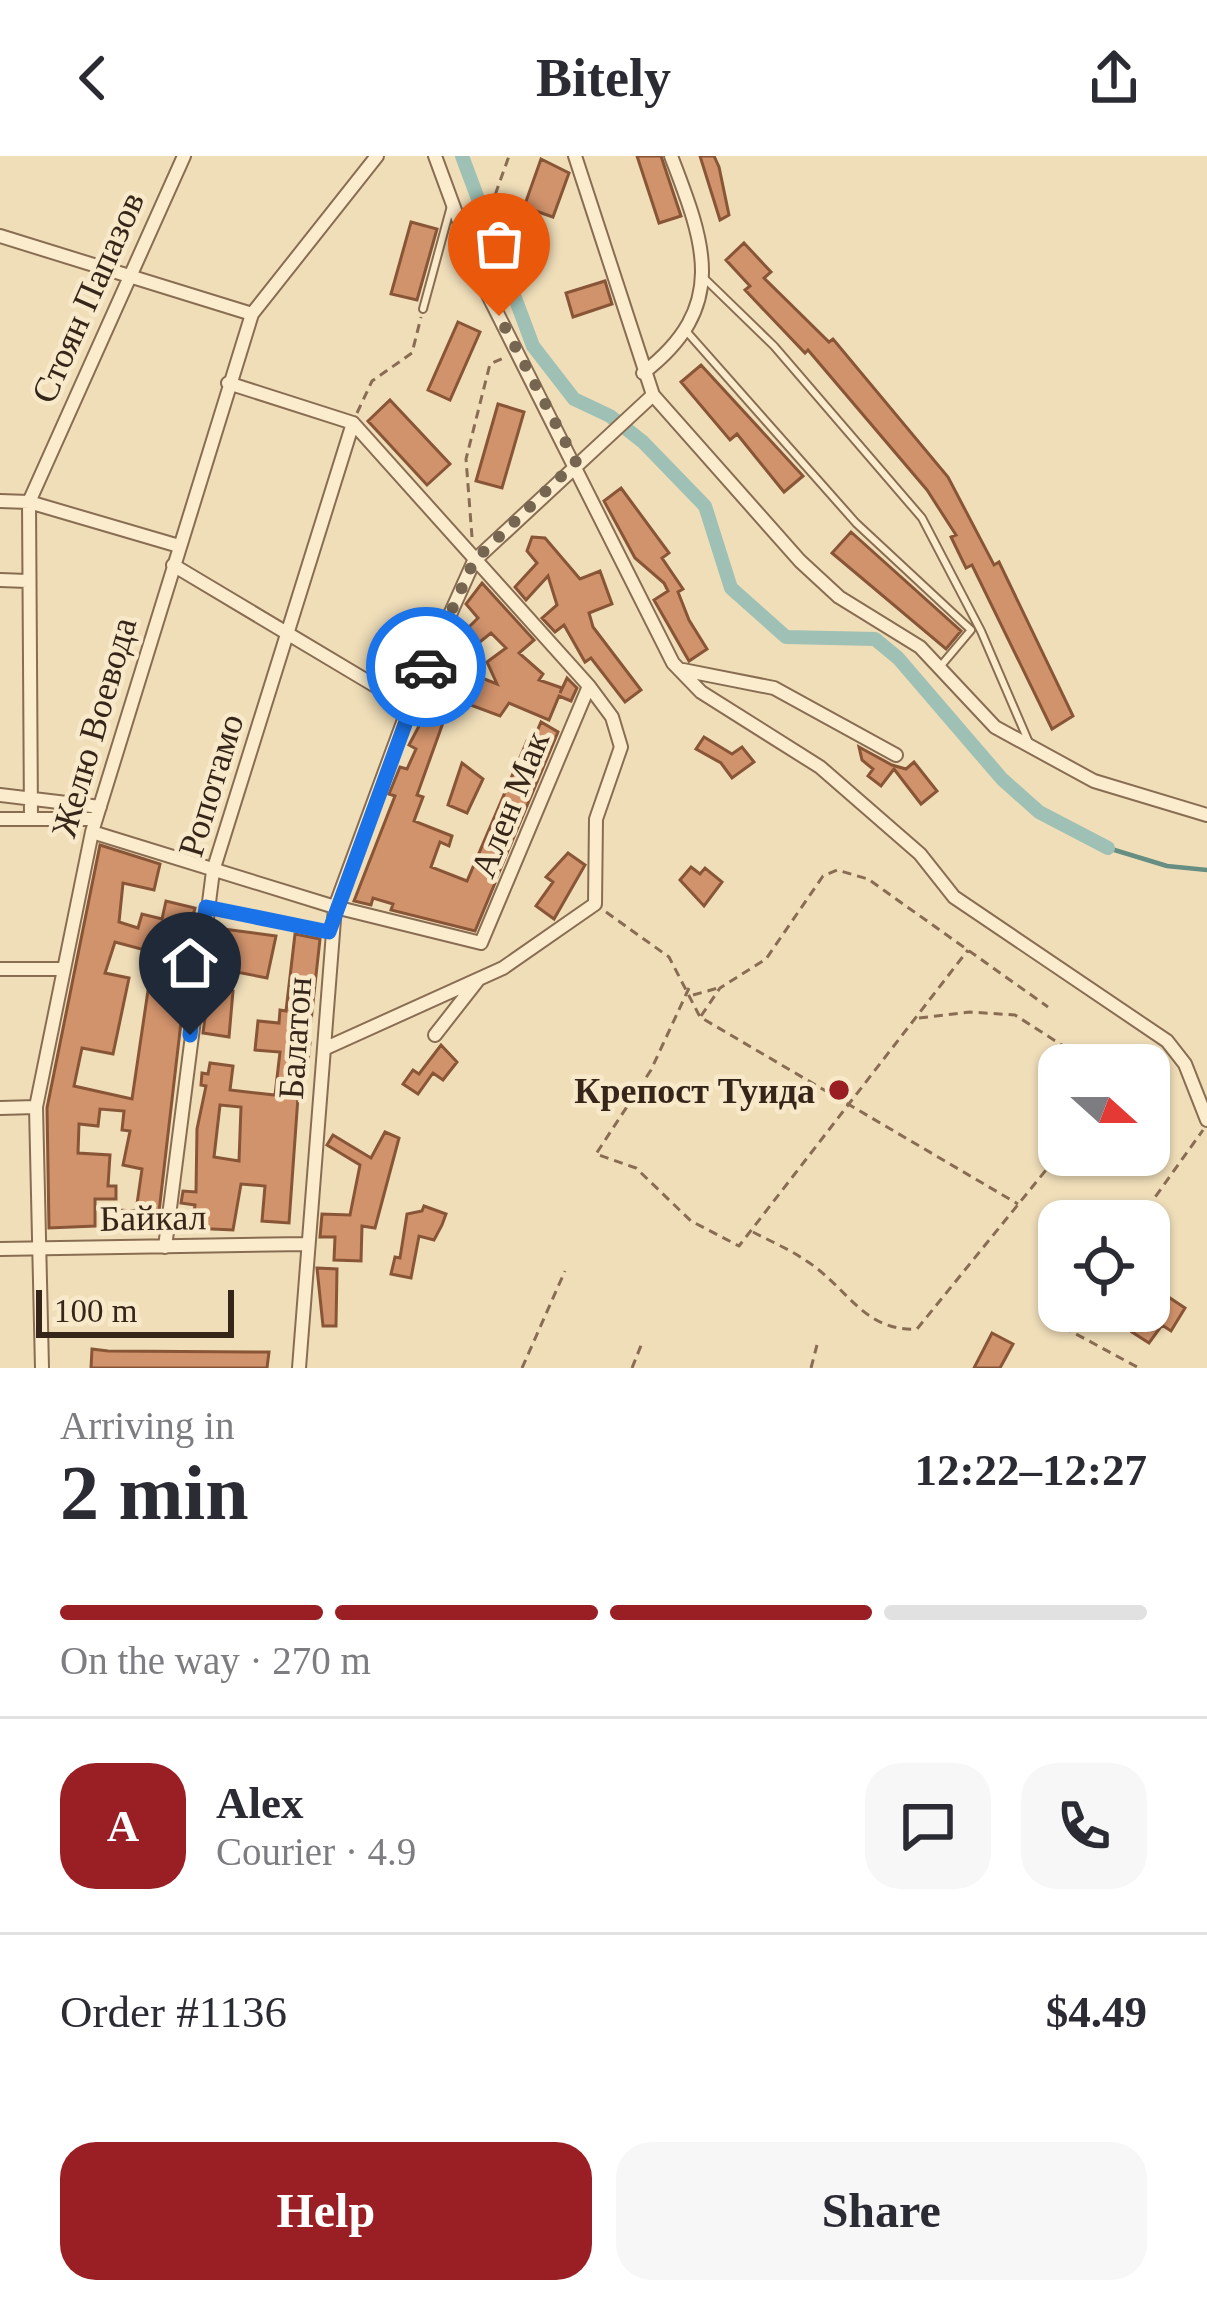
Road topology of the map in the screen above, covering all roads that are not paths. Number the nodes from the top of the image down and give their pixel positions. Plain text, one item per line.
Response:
1 (184, 156) edge
2 (376, 156) edge
3 (435, 156) edge
4 (575, 156) edge
5 (671, 156) edge
6 (458, 205) junction
7 (0, 236) edge
8 (129, 274) junction
9 (704, 278) junction
10 (423, 309) road end
11 (252, 314) junction
12 (687, 332) junction
13 (643, 373) junction
14 (228, 383) junction
15 (653, 395) junction
16 (353, 423) junction
17 (576, 462) junction
18 (0, 501) edge
19 (28, 502) junction
20 (179, 546) junction
21 (474, 561) junction
22 (173, 565) junction
23 (0, 580) edge
24 (28, 581) junction
25 (287, 636) junction
26 (939, 668) junction
27 (680, 669) junction
28 (589, 686) junction
29 (409, 706) junction
30 (1031, 749) junction
31 (896, 755) dead end
32 (0, 795) edge
33 (30, 796) junction
34 (1207, 815) edge
35 (31, 818) junction
36 (0, 819) edge
37 (96, 819) junction
38 (214, 871) junction
39 (206, 907) junction
40 (335, 907) junction
41 (329, 932) junction
42 (0, 969) edge
43 (61, 969) junction
44 (478, 979) junction
45 (435, 1035) dead end
46 (326, 1048) junction
47 (35, 1107) junction
48 (0, 1108) edge
49 (1207, 1122) edge
50 (306, 1244) junction
51 (165, 1247) junction
52 (0, 1249) edge
53 (36, 1249) junction
54 (42, 1368) edge
55 (299, 1368) edge

1 - 8 street, Стоян Папазов
2 - 11 street, Желю Воевода
3 - 6 street
4 - 13 street
5 - 9 street
6 - 10 lane
6 - 17 street
7 - 8 street
8 - 11 street
8 - 19 street, Стоян Папазов
9 - 12 street
9 - 30 lane
11 - 14 street, Желю Воевода
12 - 13 street
12 - 26 lane
13 - 15 street
14 - 16 street
14 - 20 street, Желю Воевода
15 - 17 street, Балатон
15 - 26 street
16 - 21 street
16 - 25 street, Ропотамо
17 - 21 street, Балатон
17 - 27 street
18 - 19 street
19 - 20 street
19 - 24 street, Стоян Папазов
20 - 22 street, Желю Воевода
21 - 28 street
21 - 29 street, Балатон
22 - 25 street
22 - 37 street, Желю Воевода
23 - 24 street
24 - 33 street, Стоян Папазов
25 - 29 street
25 - 38 street, Ропотамо
26 - 30 street
27 - 31 street
27 - 49 street
28 - 40 street, Ален Мак
28 - 44 street
29 - 40 street, Балатон
30 - 34 street
32 - 33 street
33 - 35 street, Стоян Папазов
33 - 37 street
35 - 36 street
35 - 37 street
37 - 38 street
37 - 43 street, Желю Воевода
38 - 39 street, Ропотамо
38 - 40 street
39 - 41 lane
39 - 51 street, Ропотамо
40 - 41 street, Балатон
41 - 46 street, Балатон
42 - 43 street
43 - 47 street, Желю Воевода
44 - 45 street
44 - 46 street
46 - 50 street, Балатон
47 - 48 street
47 - 53 street, Желю Воевода
50 - 51 street, Байкал
50 - 55 street, Балатон
51 - 53 street, Байкал
52 - 53 street, Байкал
53 - 54 street, Желю Воевода

